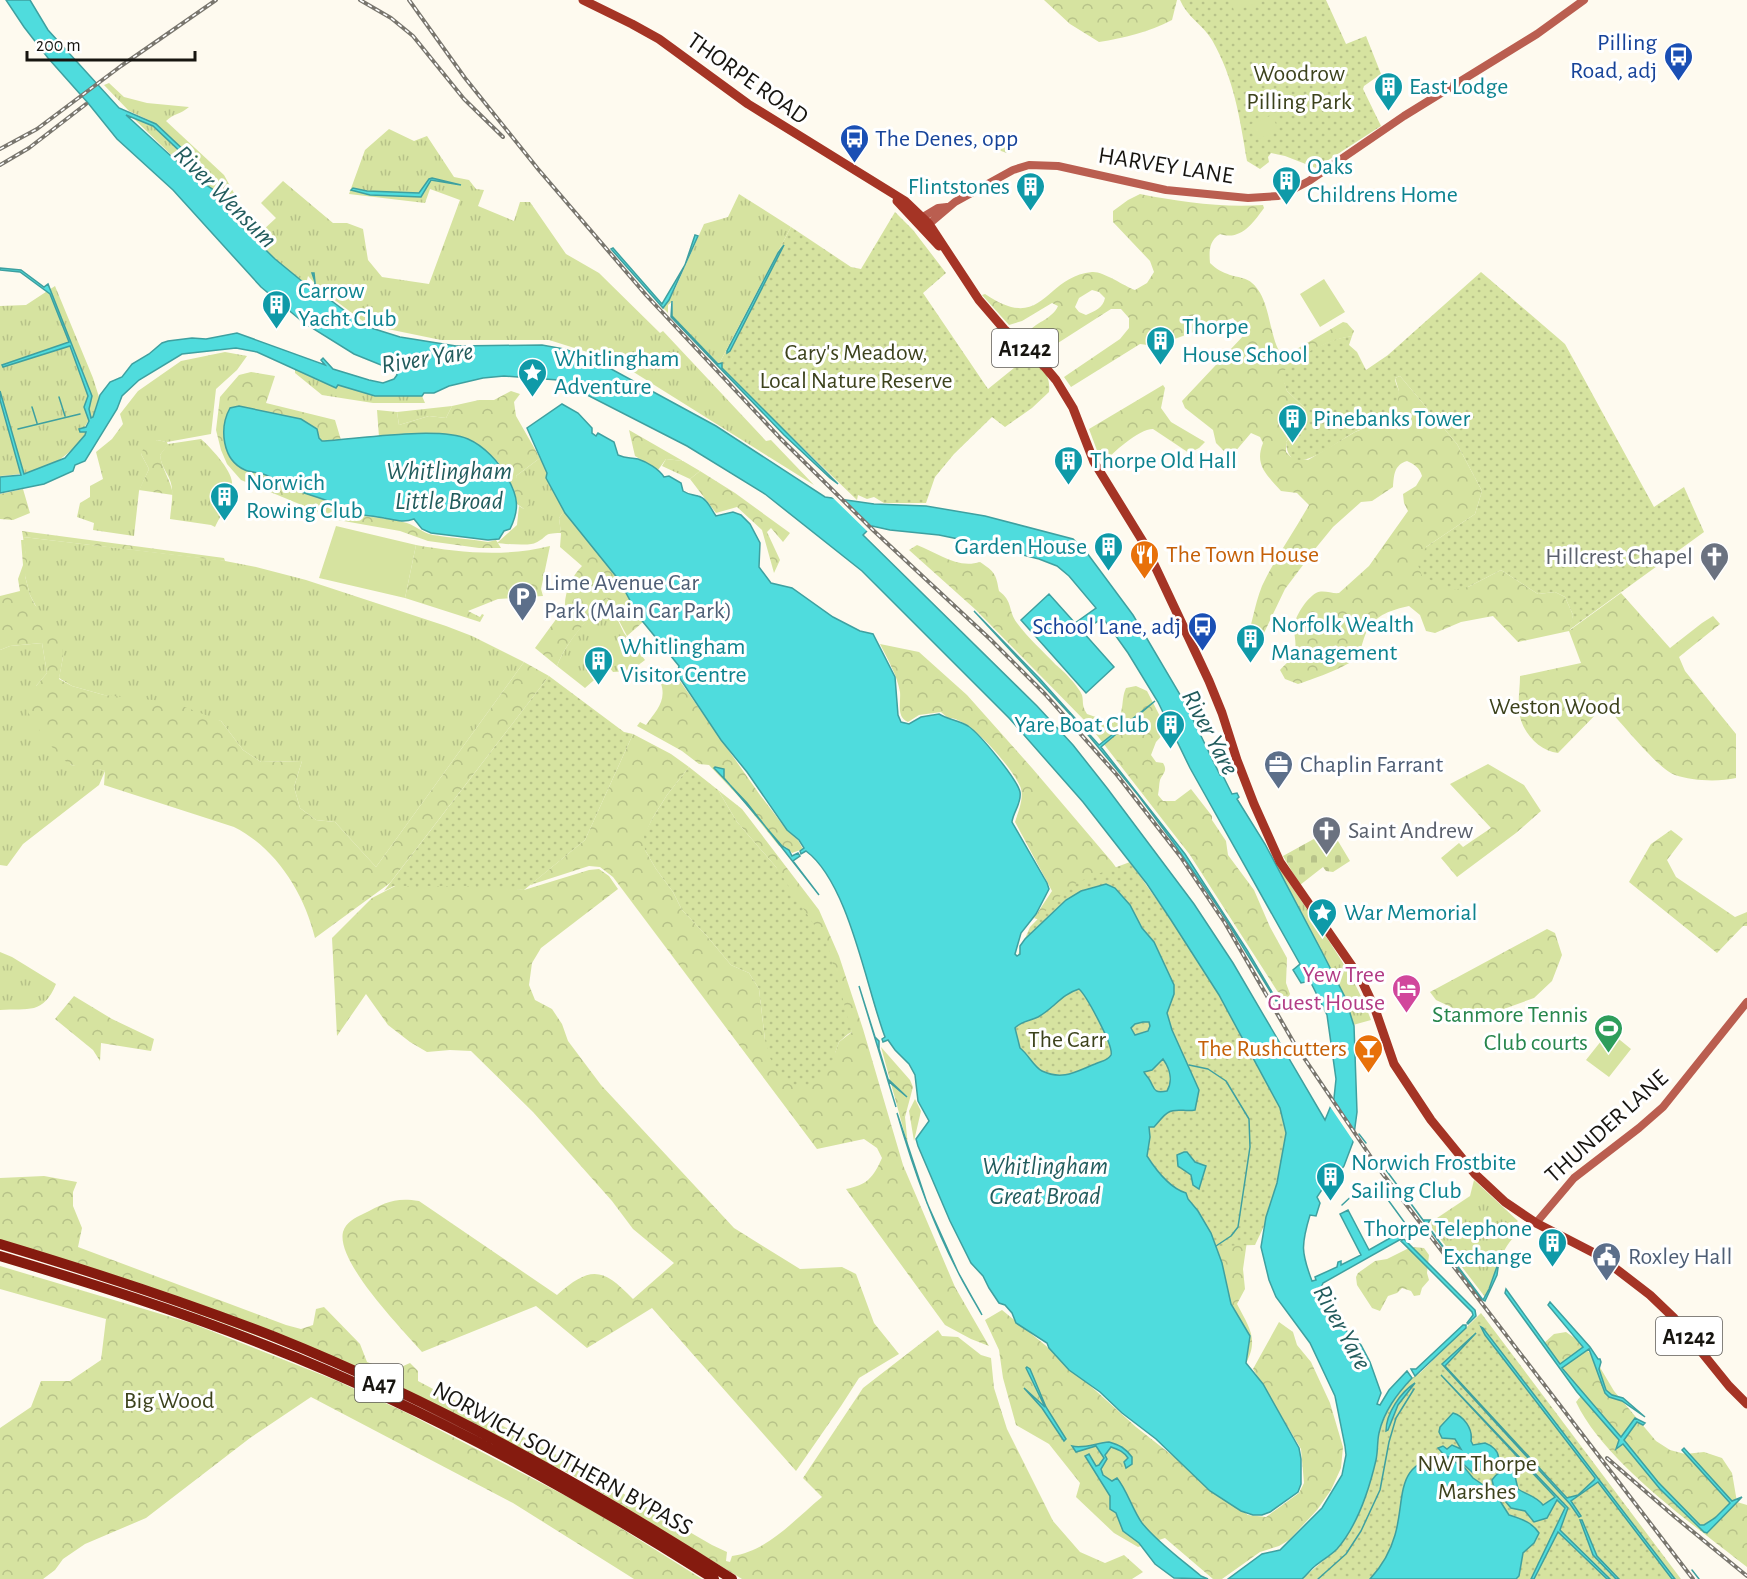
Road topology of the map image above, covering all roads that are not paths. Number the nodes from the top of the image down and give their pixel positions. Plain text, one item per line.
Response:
1 (583, 0) edge
2 (1584, 0) edge
3 (923, 223) junction
4 (1747, 1002) edge
5 (1536, 1222) junction
6 (0, 1244) edge
7 (0, 1256) edge
8 (1747, 1404) edge
9 (714, 1579) edge
10 (732, 1579) edge

1 - 3 main road, THORPE ROAD / A1242
2 - 3 street, HARVEY LANE
3 - 5 main road, A1242
4 - 5 street, THUNDER LANE
5 - 8 main road, A1242
6 - 10 highway, NORWICH SOUTHERN BYPASS / A47
7 - 9 highway, NORWICH SOUTHERN BYPASS / A47

